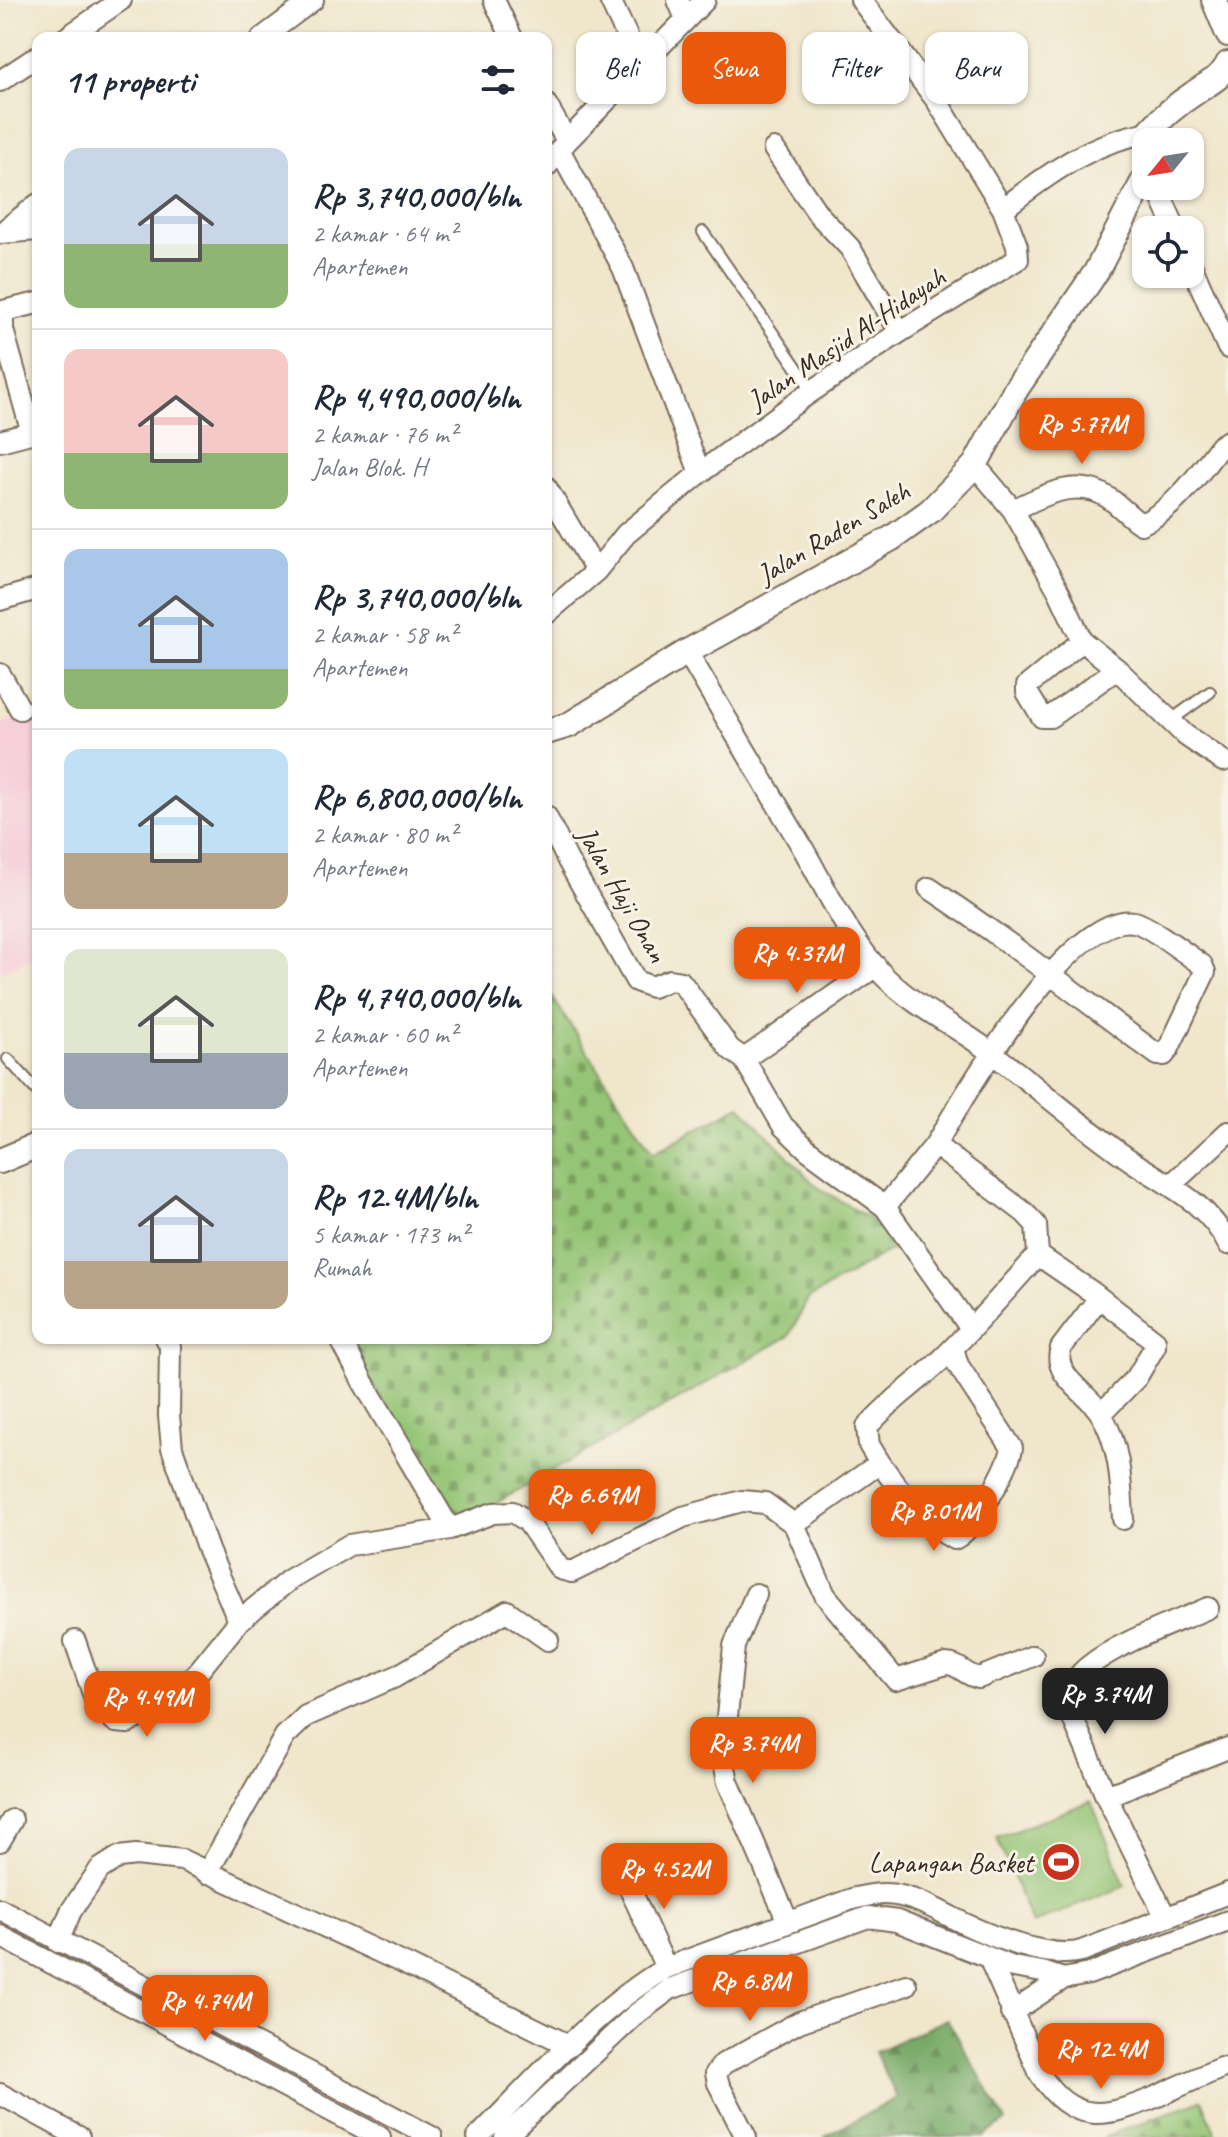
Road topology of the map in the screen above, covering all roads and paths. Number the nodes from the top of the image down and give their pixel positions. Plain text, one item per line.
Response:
1 (121, 0) edge
2 (313, 0) edge
3 (494, 0) edge
4 (610, 0) edge
5 (705, 0) edge
6 (861, 0) edge
7 (1214, 0) edge
8 (682, 10) edge
9 (75, 32) edge
10 (270, 32) edge
11 (509, 32) edge
12 (625, 32) edge
13 (666, 32) edge
14 (1228, 34) edge
15 (32, 60) edge
16 (1227, 68) edge
17 (0, 81) edge
18 (604, 104) edge
19 (552, 119) edge
20 (1155, 128) edge
21 (1132, 137) edge
22 (563, 146) junction
23 (774, 149) dead end
24 (552, 160) edge
25 (1134, 200) edge
26 (32, 209) edge
27 (1003, 209) junction
28 (32, 230) edge
29 (703, 232) dead end
30 (0, 233) edge
31 (1201, 288) edge
32 (32, 304) edge
33 (900, 332) junction
34 (1228, 348) edge
35 (813, 391) junction
36 (32, 422) edge
37 (32, 433) edge
38 (0, 441) edge
39 (1228, 441) edge
40 (975, 465) junction
41 (700, 473) junction
42 (552, 497) edge
43 (1013, 510) junction
44 (596, 571) junction
45 (32, 596) edge
46 (0, 600) edge
47 (552, 609) edge
48 (1082, 641) junction
49 (687, 652) junction
50 (1117, 669) junction
51 (0, 674) edge
52 (1210, 692) dead end
53 (20, 709) dead end
54 (1170, 721) junction
55 (552, 730) edge
56 (1223, 761) dead end
57 (552, 828) edge
58 (929, 888) dead end
59 (876, 966) junction
60 (1051, 974) junction
61 (991, 1052) junction
62 (8, 1059) dead end
63 (744, 1059) junction
64 (32, 1085) edge
65 (1228, 1132) edge
66 (935, 1145) junction
67 (32, 1148) edge
68 (0, 1161) edge
69 (1171, 1185) junction
70 (885, 1207) junction
71 (1228, 1244) edge
72 (1038, 1255) junction
73 (1099, 1298) junction
74 (971, 1329) junction
75 (169, 1344) edge
76 (343, 1344) edge
77 (953, 1348) junction
78 (1101, 1414) junction
79 (880, 1463) junction
80 (1123, 1519) dead end
81 (794, 1524) junction
82 (450, 1529) junction
83 (756, 1594) dead end
84 (1208, 1608) dead end
85 (239, 1621) junction
86 (548, 1640) dead end
87 (75, 1641) dead end
88 (1033, 1656) dead end
89 (1228, 1748) edge
90 (1106, 1796) junction
91 (12, 1820) dead end
92 (0, 1841) edge
93 (622, 1871) dead end
94 (207, 1873) junction
95 (1228, 1893) edge
96 (884, 1894) junction
97 (0, 1909) edge
98 (1165, 1916) junction
99 (882, 1917) junction
100 (1228, 1921) edge
101 (788, 1922) junction
102 (0, 1936) edge
103 (58, 1942) junction
104 (989, 1958) junction
105 (666, 1968) junction
106 (1063, 1979) junction
107 (906, 1985) dead end
108 (1011, 2013) junction
109 (570, 2046) junction
110 (1226, 2073) edge
111 (0, 2094) edge
112 (79, 2137) edge
113 (380, 2137) edge
114 (432, 2137) edge
115 (478, 2137) edge
116 (505, 2137) edge
117 (746, 2137) edge

1 - 9 street
2 - 10 street
3 - 11 street
4 - 12 street
5 - 8 street
6 - 27 street
7 - 14 street
8 - 13 street
15 - 17 street
16 - 20 street
18 - 22 street
19 - 22 street
21 - 27 street
22 - 24 street
22 - 41 street
23 - 33 street
25 - 40 street, Jalan Raden Saleh
26 - 30 street
27 - 33 street, Jalan Masjid Al-Hidayah
28 - 30 street
29 - 35 lane
31 - 34 street
32 - 36 street
33 - 35 street, Jalan Masjid Al-Hidayah
35 - 41 street, Jalan Masjid Al-Hidayah
37 - 38 street
39 - 43 street
40 - 43 street
40 - 49 street, Jalan Raden Saleh
41 - 44 street, Jalan Masjid Al-Hidayah
42 - 44 street
43 - 48 street
44 - 47 street, Jalan Masjid Al-Hidayah
45 - 46 street
48 - 50 street
48 - 50 street
49 - 55 street, Jalan Raden Saleh
49 - 59 street
50 - 54 street
51 - 53 street
52 - 54 lane
54 - 56 street
57 - 63 street, Jalan Haji Onan
58 - 60 street
59 - 61 street
59 - 63 street
60 - 60 street
60 - 61 street
61 - 66 street
61 - 69 street
62 - 64 lane
63 - 70 street, Jalan Haji Onan
65 - 69 street
66 - 70 street
66 - 72 street
67 - 68 street
69 - 71 street
70 - 74 street, Jalan Haji Onan
72 - 73 street
72 - 74 street
73 - 78 street
73 - 78 street
74 - 77 street
75 - 85 street
76 - 82 street
77 - 79 street
77 - 79 street
78 - 80 street
79 - 81 street
81 - 82 street
81 - 88 street
82 - 85 street
83 - 101 street
84 - 90 street
85 - 87 street
86 - 94 street
89 - 90 street
90 - 98 street
91 - 92 street
93 - 105 street
94 - 103 street
94 - 109 street
95 - 98 street
96 - 98 street
96 - 99 street
96 - 101 street
97 - 103 street
99 - 104 street
99 - 116 street
100 - 106 street
101 - 105 street
102 - 113 street
103 - 114 street
104 - 106 street
104 - 108 street
105 - 109 street
106 - 108 street
107 - 117 street
108 - 110 street
109 - 115 street
111 - 112 street

